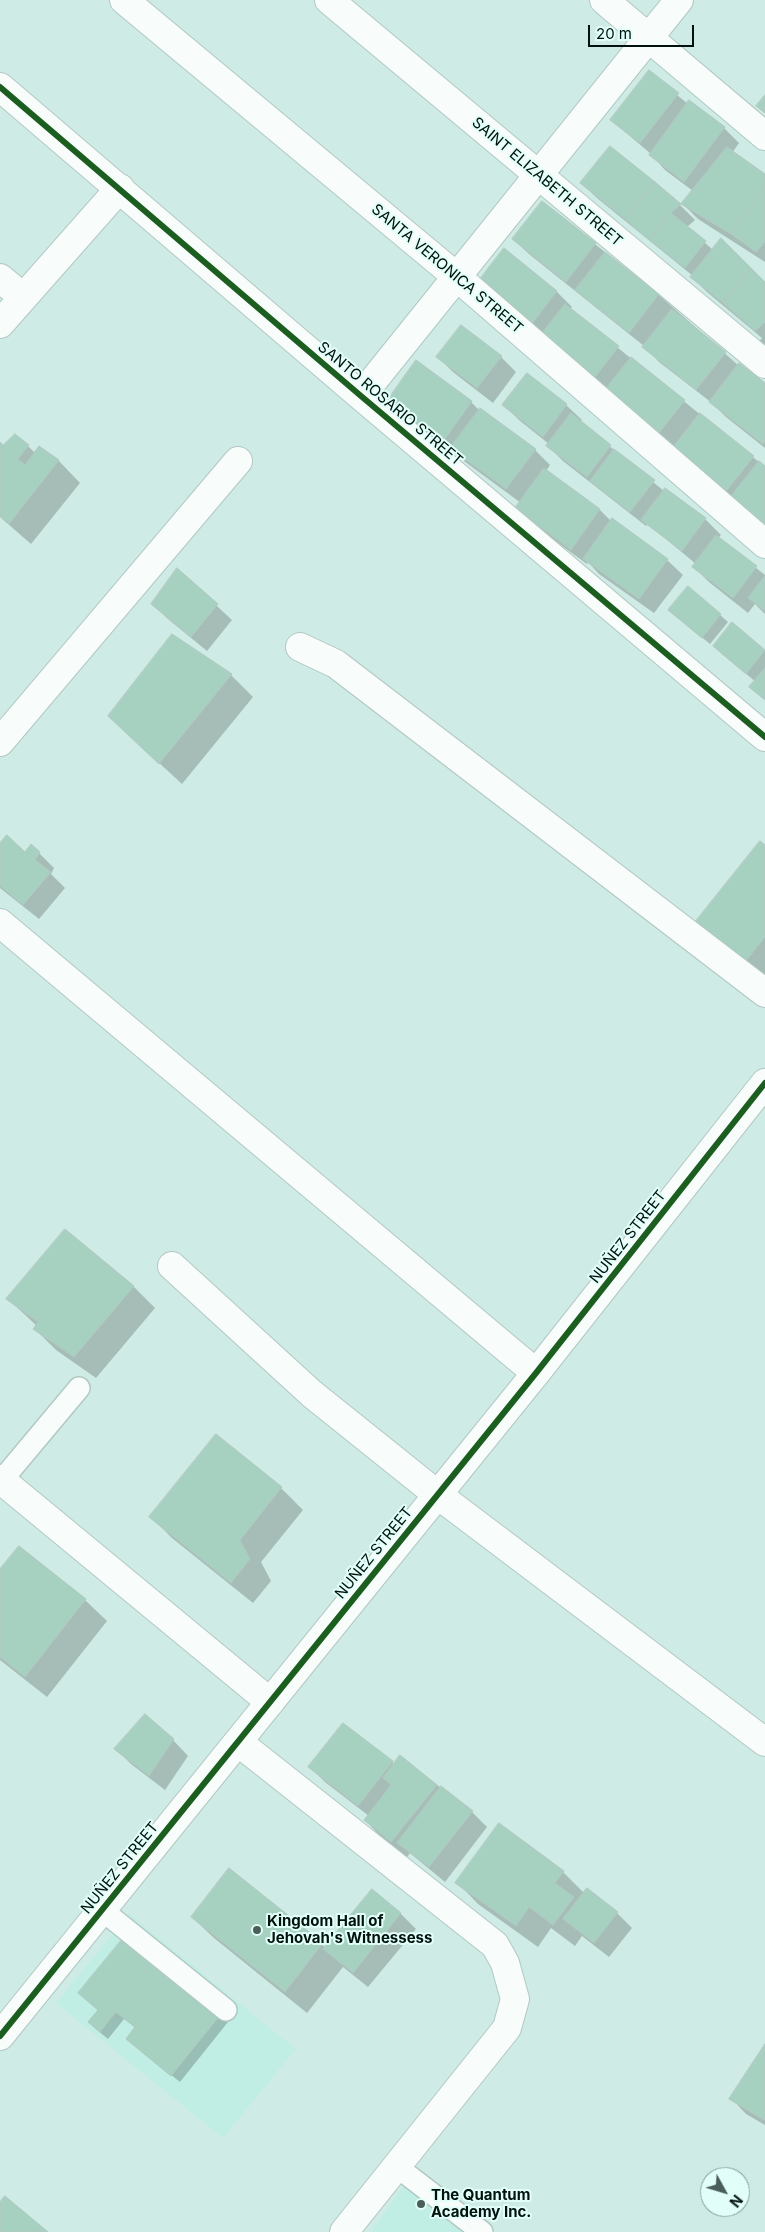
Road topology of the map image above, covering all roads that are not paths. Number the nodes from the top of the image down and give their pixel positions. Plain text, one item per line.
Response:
1 (124, 0) edge
2 (329, 0) edge
3 (604, 0) edge
4 (679, 0) edge
5 (649, 38) junction
6 (0, 87) edge
7 (765, 136) edge
8 (539, 175) junction
9 (120, 188) junction
10 (457, 277) junction
11 (0, 278) edge
12 (23, 297) junction
13 (0, 324) edge
14 (765, 364) edge
15 (361, 396) junction
16 (238, 461) dead end
17 (765, 544) edge
18 (300, 647) dead end
19 (765, 737) edge
20 (0, 742) edge
21 (0, 923) edge
22 (765, 994) edge
23 (765, 1084) edge
24 (172, 1266) dead end
25 (536, 1373) junction
26 (79, 1388) dead end
27 (1, 1480) edge
28 (438, 1495) junction
29 (270, 1702) junction
30 (238, 1742) junction
31 (765, 1742) edge
32 (102, 1910) junction
33 (226, 2010) dead end
34 (0, 2036) edge
35 (396, 2166) junction
36 (344, 2232) edge
37 (482, 2232) edge

1 - 10 street, SANTA VERONICA STREET
2 - 8 street, SAINT ELIZABETH STREET
3 - 5 street
4 - 5 street
5 - 7 street
5 - 8 street
6 - 9 street, SANTO ROSARIO STREET
8 - 10 street
8 - 14 street, SAINT ELIZABETH STREET
9 - 12 street
9 - 15 street, SANTO ROSARIO STREET
10 - 15 street
10 - 17 street, SANTA VERONICA STREET
11 - 12 street
12 - 13 street
15 - 19 street, SANTO ROSARIO STREET
16 - 20 street
18 - 22 street
21 - 25 street
23 - 25 street, NUÑEZ STREET
24 - 28 street
25 - 28 street, NUÑEZ STREET
26 - 27 lane
27 - 29 street
28 - 29 street, NUÑEZ STREET
28 - 31 street
29 - 30 street, NUÑEZ STREET
30 - 32 street, NUÑEZ STREET
30 - 35 street
32 - 33 lane
32 - 34 street, NUÑEZ STREET
35 - 36 street
35 - 37 lane

